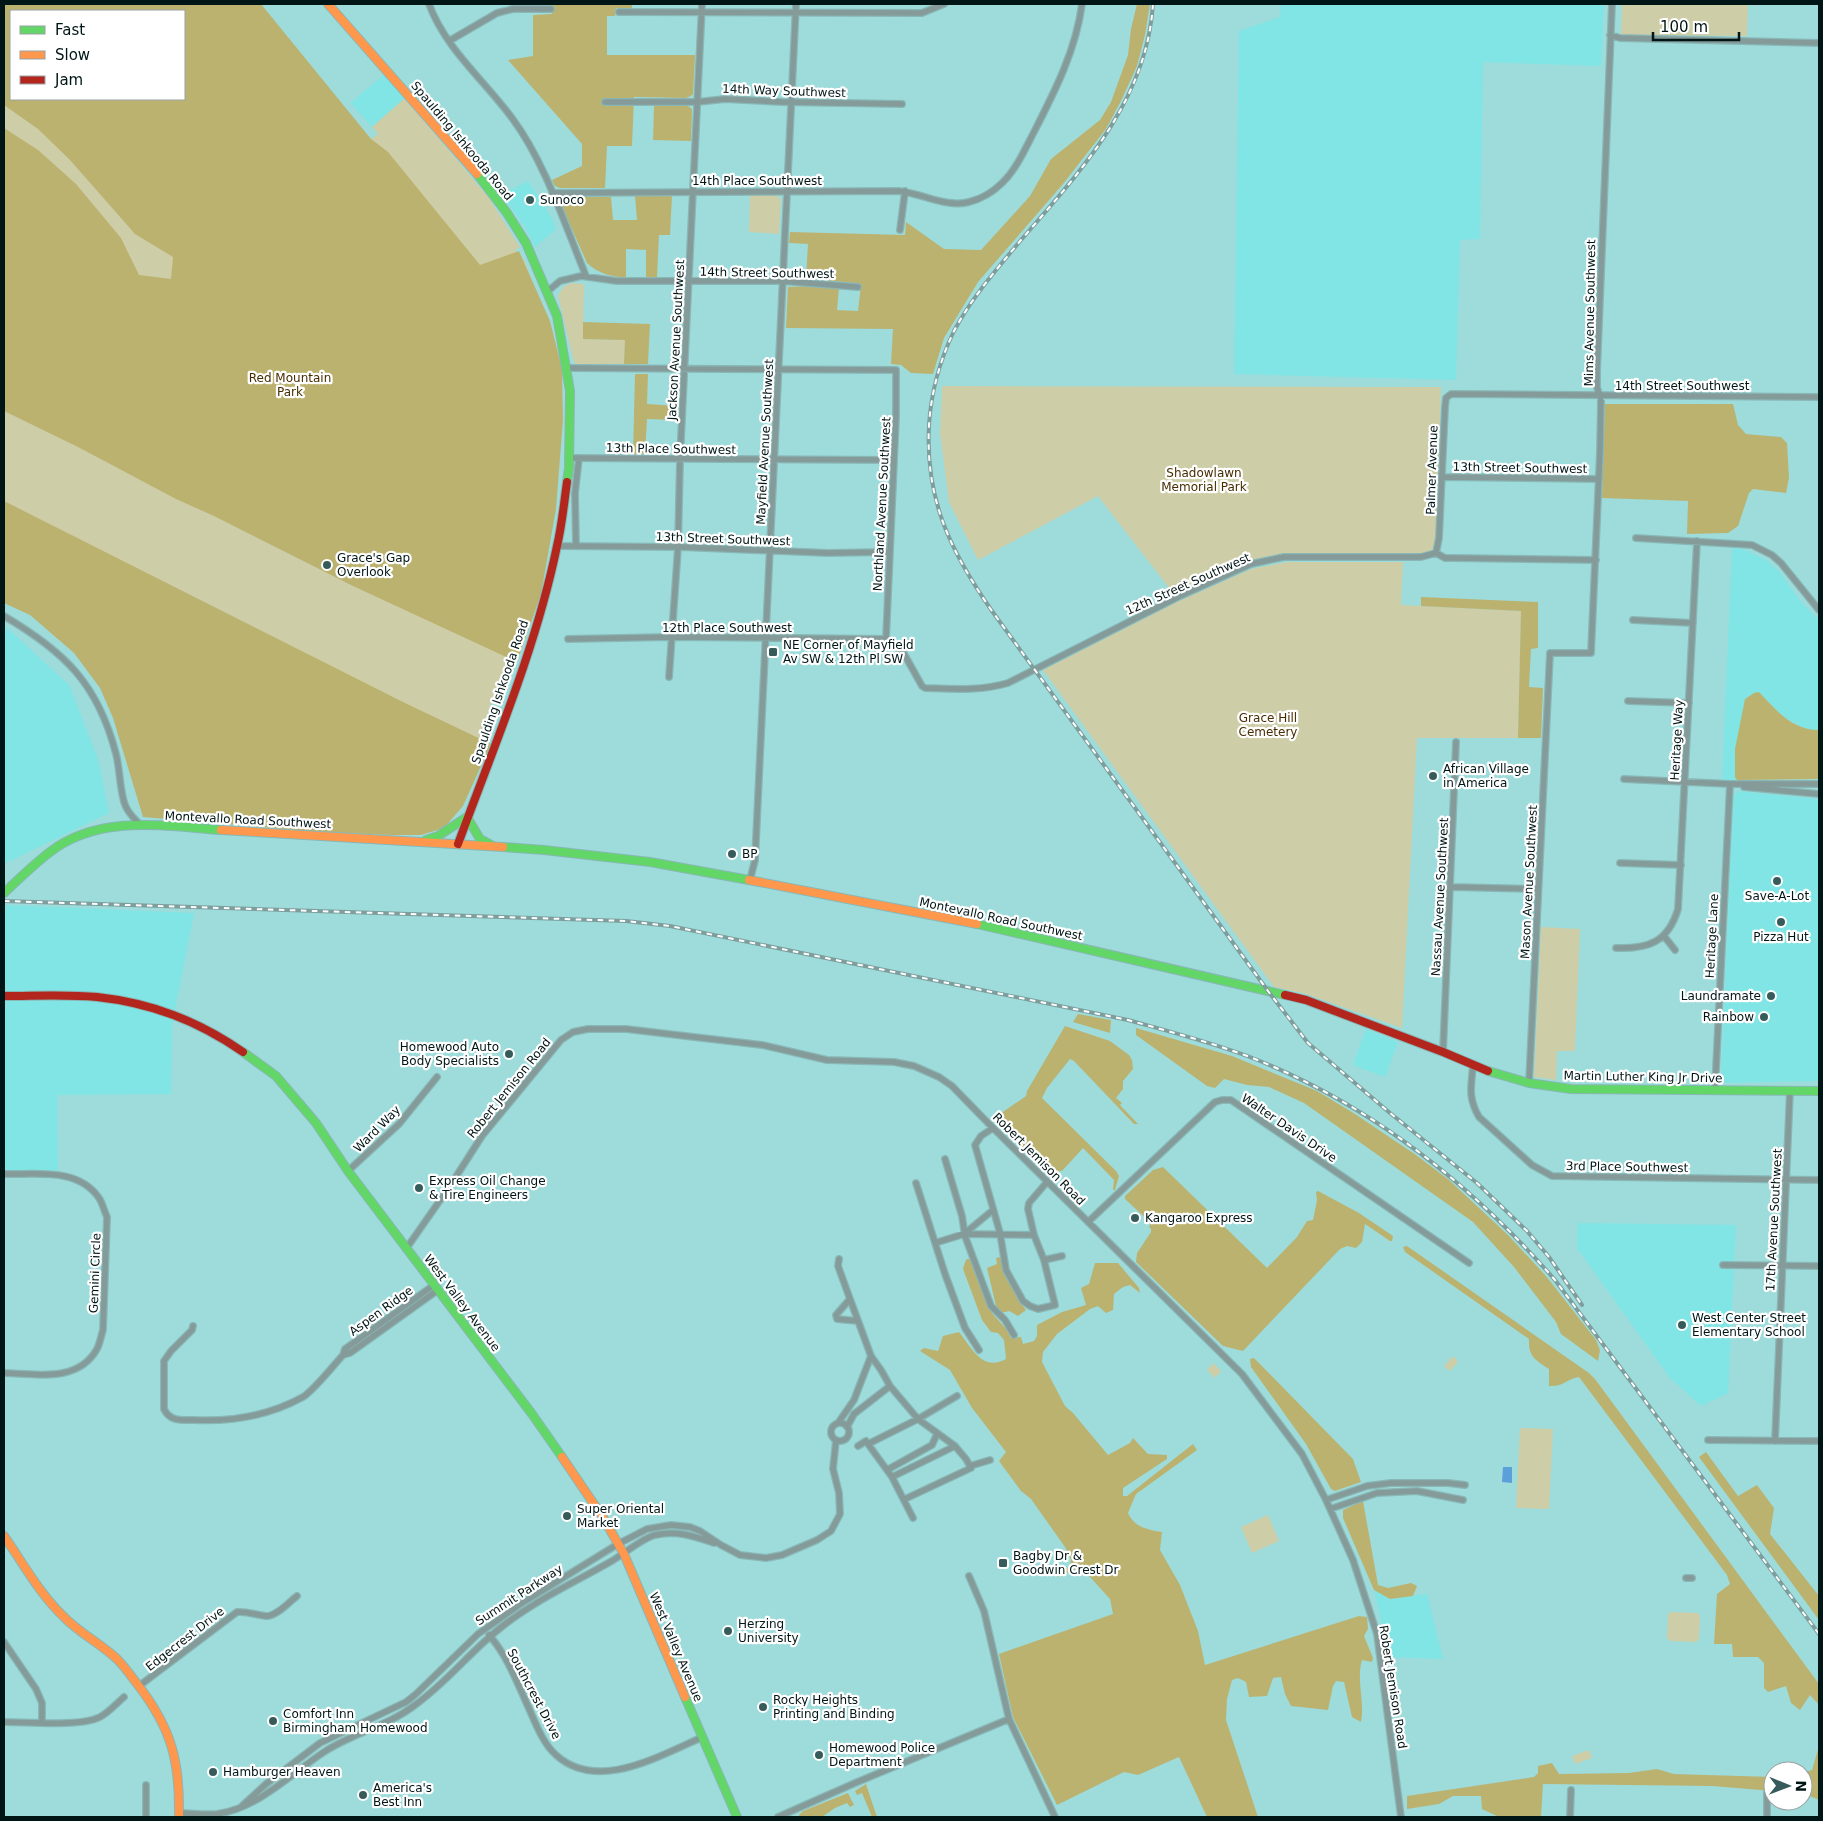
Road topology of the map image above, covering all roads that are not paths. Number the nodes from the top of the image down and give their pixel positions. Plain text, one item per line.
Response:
1 (328, 4) edge
2 (429, 4) edge
3 (702, 4) edge
4 (796, 4) edge
5 (944, 4) edge
6 (1082, 4) edge
7 (1612, 4) edge
8 (514, 6) edge
9 (551, 9) dead end
10 (619, 12) dead end
11 (702, 12) junction
12 (796, 12) junction
13 (1610, 36) junction
14 (449, 41) junction
15 (1819, 42) edge
16 (605, 102) dead end
17 (697, 102) junction
18 (791, 102) junction
19 (902, 104) dead end
20 (787, 191) junction
21 (905, 191) junction
22 (693, 192) junction
23 (552, 193) junction
24 (900, 230) dead end
25 (586, 276) junction
26 (689, 281) junction
27 (782, 281) junction
28 (858, 286) dead end
29 (548, 291) junction
30 (567, 368) junction
31 (684, 369) junction
32 (778, 370) junction
33 (1455, 393) joint
34 (1599, 396) junction
35 (1819, 397) edge
36 (569, 458) junction
37 (578, 458) junction
38 (680, 459) junction
39 (774, 460) junction
40 (893, 460) junction
41 (1442, 478) junction
42 (1599, 479) junction
43 (1636, 538) dead end
44 (1697, 541) junction
45 (557, 546) junction
46 (576, 546) junction
47 (678, 547) junction
48 (770, 550) junction
49 (889, 552) junction
50 (1436, 554) junction
51 (1596, 560) junction
52 (1819, 610) edge
53 (4, 616) edge
54 (1632, 620) dead end
55 (1693, 623) junction
56 (671, 637) junction
57 (765, 638) junction
58 (568, 639) dead end
59 (886, 639) junction
60 (1550, 653) joint
61 (669, 677) dead end
62 (1628, 700) dead end
63 (1689, 703) junction
64 (1456, 742) dead end
65 (1624, 779) dead end
66 (1685, 782) junction
67 (1730, 784) junction
68 (1819, 784) edge
69 (1819, 794) edge
70 (467, 817) junction
71 (140, 825) junction
72 (421, 842) junction
73 (458, 844) junction
74 (493, 846) junction
75 (1620, 863) dead end
76 (1681, 865) junction
77 (750, 880) junction
78 (1450, 886) junction
79 (1538, 889) junction
80 (4, 893) edge
81 (1664, 936) junction
82 (1616, 948) dead end
83 (1675, 950) dead end
84 (4, 996) edge
85 (1443, 1052) junction
86 (1473, 1066) junction
87 (437, 1077) dead end
88 (1529, 1082) junction
89 (1715, 1089) junction
90 (1790, 1090) junction
91 (1819, 1091) edge
92 (994, 1128) junction
93 (945, 1159) dead end
94 (348, 1171) junction
95 (4, 1174) edge
96 (1786, 1179) junction
97 (1819, 1180) edge
98 (916, 1182) dead end
99 (1047, 1182) junction
100 (993, 1210) junction
101 (1088, 1222) junction
102 (1000, 1233) junction
103 (964, 1234) junction
104 (1034, 1235) junction
105 (935, 1243) junction
106 (406, 1248) junction
107 (1062, 1256) dead end
108 (839, 1259) dead end
109 (1044, 1260) junction
110 (1469, 1263) dead end
111 (1723, 1265) dead end
112 (1782, 1265) junction
113 (1819, 1266) edge
114 (436, 1288) junction
115 (850, 1299) junction
116 (858, 1321) junction
117 (193, 1326) dead end
118 (1014, 1335) dead end
119 (979, 1350) dead end
120 (871, 1356) junction
121 (4, 1373) edge
122 (890, 1386) junction
123 (957, 1396) dead end
124 (918, 1419) junction
125 (838, 1423) junction
126 (847, 1427) junction
127 (937, 1434) junction
128 (836, 1440) junction
129 (1708, 1440) dead end
130 (1775, 1441) junction
131 (1819, 1441) edge
132 (868, 1444) junction
133 (858, 1446) dead end
134 (955, 1446) junction
135 (990, 1460) dead end
136 (970, 1466) junction
137 (887, 1470) junction
138 (892, 1477) junction
139 (1465, 1485) dead end
140 (905, 1499) junction
141 (1326, 1500) junction
142 (1464, 1500) dead end
143 (1330, 1509) junction
144 (913, 1518) dead end
145 (4, 1536) edge
146 (618, 1544) junction
147 (721, 1545) junction
148 (624, 1554) junction
149 (969, 1576) dead end
150 (297, 1596) dead end
151 (483, 1631) junction
152 (491, 1636) junction
153 (4, 1642) edge
154 (139, 1686) junction
155 (124, 1697) dead end
156 (1009, 1719) junction
157 (4, 1722) edge
158 (42, 1722) junction
159 (703, 1737) junction
160 (146, 1785) dead end
161 (1571, 1790) dead end
162 (242, 1806) junction
163 (179, 1815) edge
164 (146, 1817) edge
165 (737, 1817) edge
166 (778, 1817) edge
167 (1055, 1817) edge
168 (1401, 1817) edge
169 (1570, 1817) edge

1 - 29 main road, Spaulding Ishkooda Road
2 - 14 street
3 - 11 street, Jackson Avenue Southwest
4 - 12 street, Mayfield Avenue Southwest
5 - 12 street
6 - 21 street, 14th Place Southwest
7 - 13 street, Mims Avenue Southwest
8 - 9 street
8 - 14 street
10 - 11 street
11 - 12 street
11 - 17 street, Jackson Avenue Southwest
12 - 18 street, Mayfield Avenue Southwest
13 - 15 street
13 - 34 street, Mims Avenue Southwest
14 - 23 street
16 - 17 street, 14th Way Southwest
17 - 18 street, 14th Way Southwest
17 - 22 street, Jackson Avenue Southwest
18 - 19 street, 14th Way Southwest
18 - 20 street, Mayfield Avenue Southwest
20 - 21 street, 14th Place Southwest
20 - 22 street, 14th Place Southwest
20 - 27 street, Mayfield Avenue Southwest
21 - 24 street
22 - 23 street, 14th Place Southwest
22 - 26 street, Jackson Avenue Southwest
23 - 25 street
25 - 26 street, 14th Street Southwest
25 - 29 street, 14th Street Southwest
26 - 27 street, 14th Street Southwest
26 - 31 street, Jackson Avenue Southwest
27 - 28 street, 14th Street Southwest
27 - 32 street, Mayfield Avenue Southwest
29 - 30 main road, Spaulding Ishkooda Road
30 - 31 street
30 - 36 main road, Spaulding Ishkooda Road
31 - 32 street
31 - 38 street, Jackson Avenue Southwest
32 - 39 street, Mayfield Avenue Southwest
32 - 40 street, Northland Avenue Southwest
33 - 34 street, 14th Street Southwest
33 - 41 street, Palmer Avenue
34 - 35 street, 14th Street Southwest
34 - 42 street, Mims Avenue Southwest
36 - 37 street, 13th Place Southwest
36 - 45 main road, Spaulding Ishkooda Road
37 - 38 street, 13th Place Southwest
37 - 46 street
38 - 39 street, 13th Place Southwest
38 - 47 street, Jackson Avenue Southwest
39 - 40 street, 13th Place Southwest
39 - 48 street, Mayfield Avenue Southwest
40 - 49 street, Northland Avenue Southwest
41 - 42 street, 13th Street Southwest
41 - 50 street, Palmer Avenue
42 - 51 street, Mims Avenue Southwest
43 - 44 street
44 - 52 street
44 - 55 street, Heritage Way
45 - 46 street, 13th Street Southwest
45 - 70 main road, Spaulding Ishkooda Road
46 - 47 street, 13th Street Southwest
47 - 48 street, 13th Street Southwest
47 - 56 street, Jackson Avenue Southwest
48 - 49 street, 13th Street Southwest
48 - 57 street, Mayfield Avenue Southwest
49 - 59 street, Northland Avenue Southwest
50 - 51 street, 12th Street Southwest
50 - 59 street, 12th Street Southwest
51 - 60 street, Mims Avenue Southwest
53 - 71 street
54 - 55 street
55 - 63 street, Heritage Way
56 - 57 street, 12th Place Southwest
56 - 58 street, 12th Place Southwest
56 - 61 street, Jackson Avenue Southwest
57 - 59 street, 12th Place Southwest
57 - 77 street, Mayfield Avenue Southwest
60 - 79 street, Mason Avenue Southwest
62 - 63 street
63 - 66 street, Heritage Way
64 - 78 street, Nassau Avenue Southwest
65 - 66 street
66 - 67 street
66 - 76 street, Heritage Way
67 - 68 street
67 - 69 street
67 - 89 street, Heritage Lane
70 - 72 main road
70 - 73 main road, Spaulding Ishkooda Road
70 - 74 main road
71 - 72 main road, Montevallo Road Southwest
71 - 80 main road, Montevallo Road Southwest
72 - 73 main road, Montevallo Road Southwest
73 - 74 main road, Montevallo Road Southwest
74 - 77 main road, Montevallo Road Southwest
75 - 76 street
76 - 81 street, Heritage Way
77 - 85 main road, Montevallo Road Southwest
78 - 79 street
78 - 85 street, Nassau Avenue Southwest
79 - 88 street, Mason Avenue Southwest
81 - 82 street
81 - 83 street
84 - 94 main road, West Valley Avenue
85 - 86 main road, Martin Luther King Jr Drive
86 - 88 main road, Martin Luther King Jr Drive
86 - 96 street, 3rd Place Southwest
87 - 94 street, Ward Way
88 - 89 main road, Martin Luther King Jr Drive
89 - 90 main road, Martin Luther King Jr Drive
90 - 91 main road, Martin Luther King Jr Drive
90 - 96 street, 17th Avenue Southwest
92 - 99 street, Robert Jemison Road
92 - 100 street
92 - 106 street, Robert Jemison Road
93 - 103 street
94 - 106 main road, West Valley Avenue
95 - 121 street, Gemini Circle
96 - 97 street, 3rd Place Southwest
96 - 112 street, 17th Avenue Southwest
98 - 105 street
99 - 101 street, Robert Jemison Road
99 - 104 street
100 - 102 street
100 - 103 street
101 - 110 street, Walter Davis Drive
101 - 141 street, Robert Jemison Road
102 - 103 street
102 - 104 street
102 - 109 street
103 - 105 street
103 - 118 street
104 - 109 street
105 - 119 street
106 - 114 main road, West Valley Avenue
107 - 109 street
108 - 115 street
111 - 112 street
112 - 113 street
112 - 130 street, 17th Avenue Southwest
114 - 117 street, Aspen Ridge
114 - 146 main road, West Valley Avenue
115 - 116 street
115 - 116 street
116 - 120 street
120 - 122 street
120 - 125 street
122 - 124 street
122 - 126 street
123 - 124 street
124 - 127 street
124 - 132 street
125 - 126 street
125 - 128 street
126 - 128 street
127 - 134 street
127 - 137 street
128 - 147 street
129 - 130 street
130 - 131 street
132 - 133 street
132 - 137 street
134 - 136 street
134 - 138 street
135 - 136 street
136 - 140 street
137 - 138 street
138 - 140 street
139 - 141 street
140 - 144 street
141 - 143 street, Robert Jemison Road
142 - 143 street
143 - 168 street, Robert Jemison Road
145 - 154 main road
146 - 147 street, Summit Parkway
146 - 148 main road, West Valley Avenue
146 - 151 street, Summit Parkway
147 - 148 street, Summit Parkway
148 - 152 street, Summit Parkway
148 - 159 main road, West Valley Avenue
149 - 156 street
150 - 154 street, Edgecrest Drive
151 - 152 street
151 - 162 street, Summit Parkway
152 - 159 street, Southcrest Drive
152 - 162 street, Summit Parkway
153 - 158 street
154 - 163 main road
155 - 158 street
156 - 166 street
156 - 167 street
157 - 158 street
159 - 165 main road, West Valley Avenue
160 - 164 street
161 - 169 street
162 - 163 street, Summit Parkway

